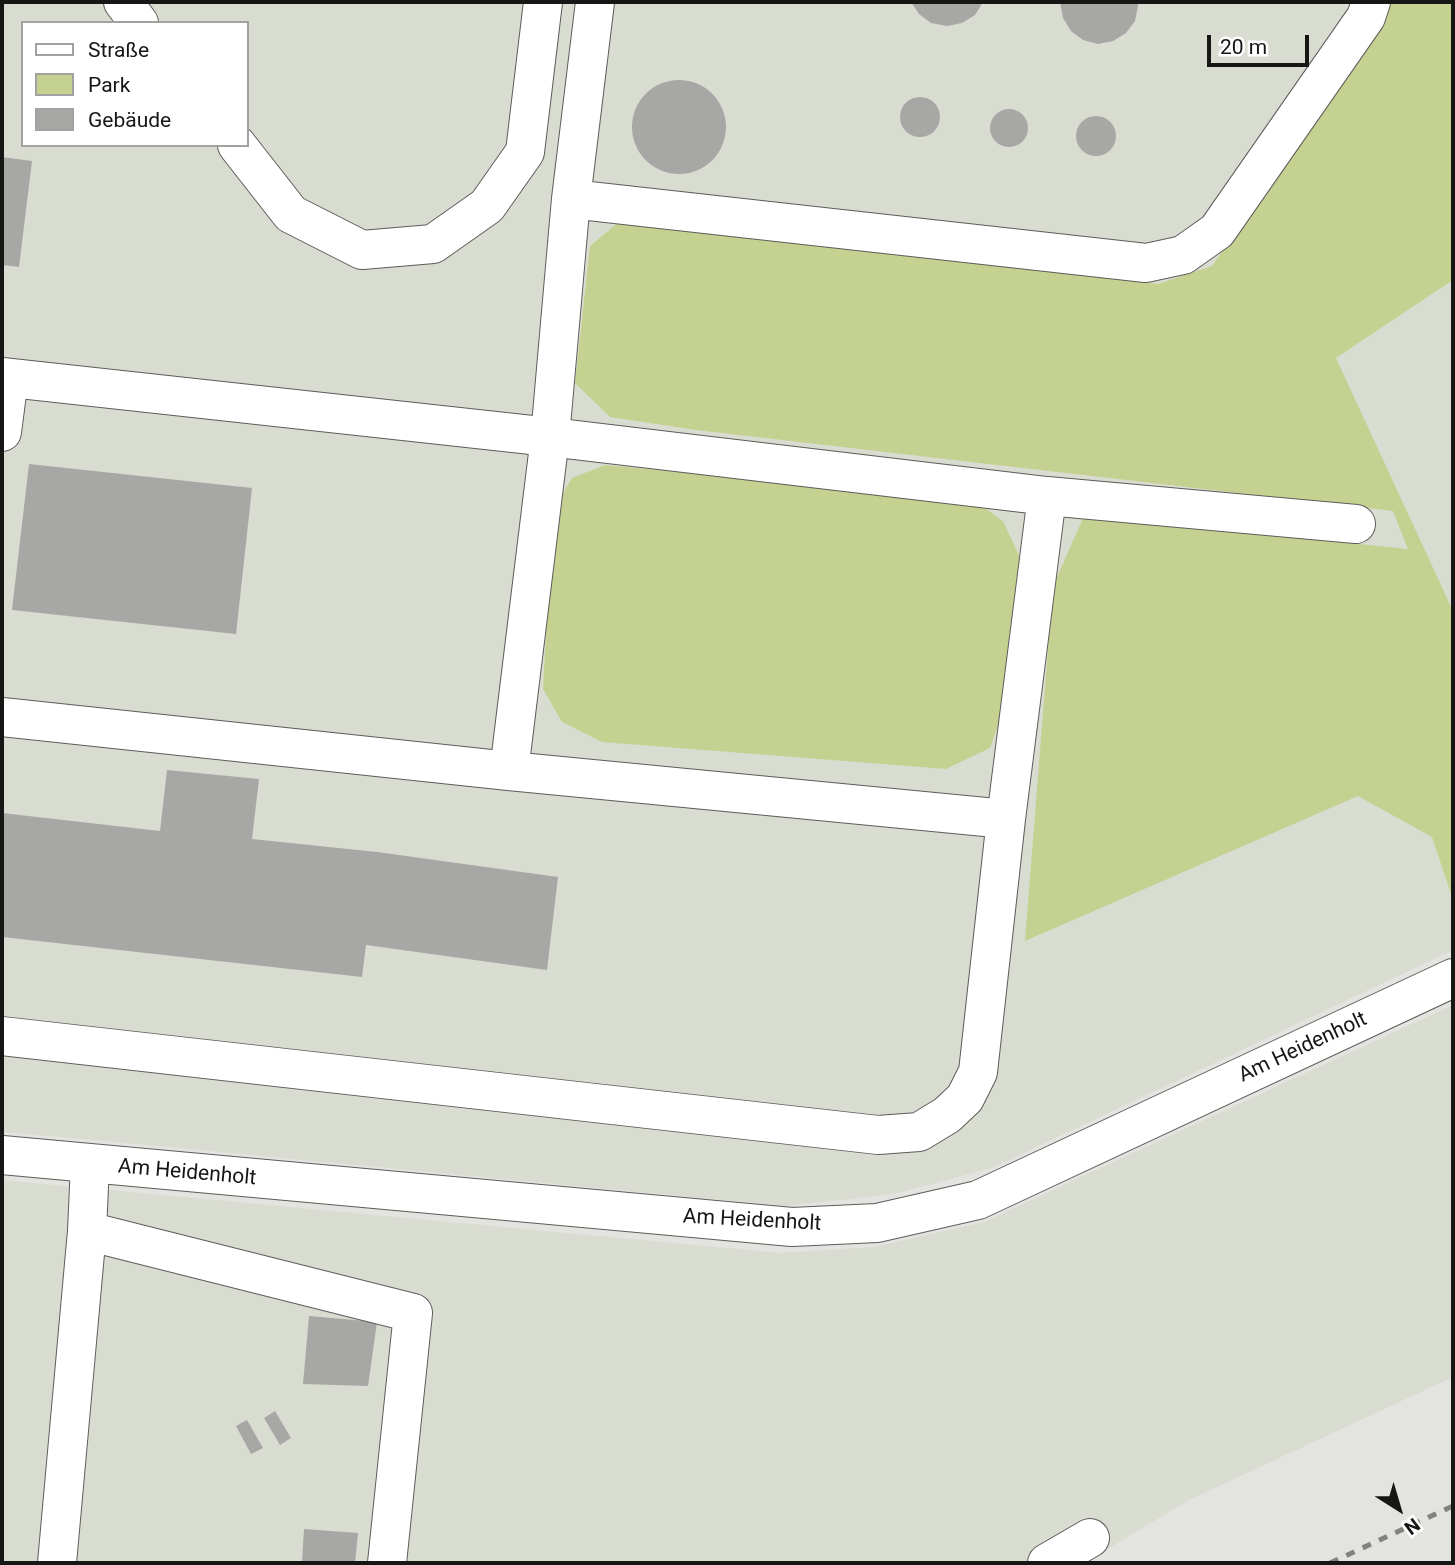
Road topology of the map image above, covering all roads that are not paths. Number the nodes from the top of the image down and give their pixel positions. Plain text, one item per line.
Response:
1 (123, 2) edge
2 (543, 2) edge
3 (595, 2) edge
4 (1371, 2) edge
5 (137, 21) edge
6 (239, 147) edge
7 (571, 199) junction
8 (5, 377) edge
9 (2, 432) edge
10 (550, 437) junction
11 (1047, 496) junction
12 (1356, 524) dead end
13 (2, 717) edge
14 (509, 771) junction
15 (1006, 818) junction
16 (1453, 978) edge
17 (2, 1035) edge
18 (2, 1155) edge
19 (89, 1164) junction
20 (88, 1231) junction
21 (1090, 1538) dead end
22 (57, 1563) edge
23 (387, 1563) edge
24 (1047, 1563) edge

1 - 5 street
2 - 6 street
3 - 7 street
4 - 7 street
7 - 10 street
8 - 9 street
8 - 10 street
10 - 11 street
10 - 14 street
11 - 12 street
11 - 15 street
13 - 14 street
14 - 15 street
15 - 17 street
16 - 19 street, Am Heidenholt
18 - 19 street, Am Heidenholt
19 - 20 street
20 - 22 street
20 - 23 street
21 - 24 street

